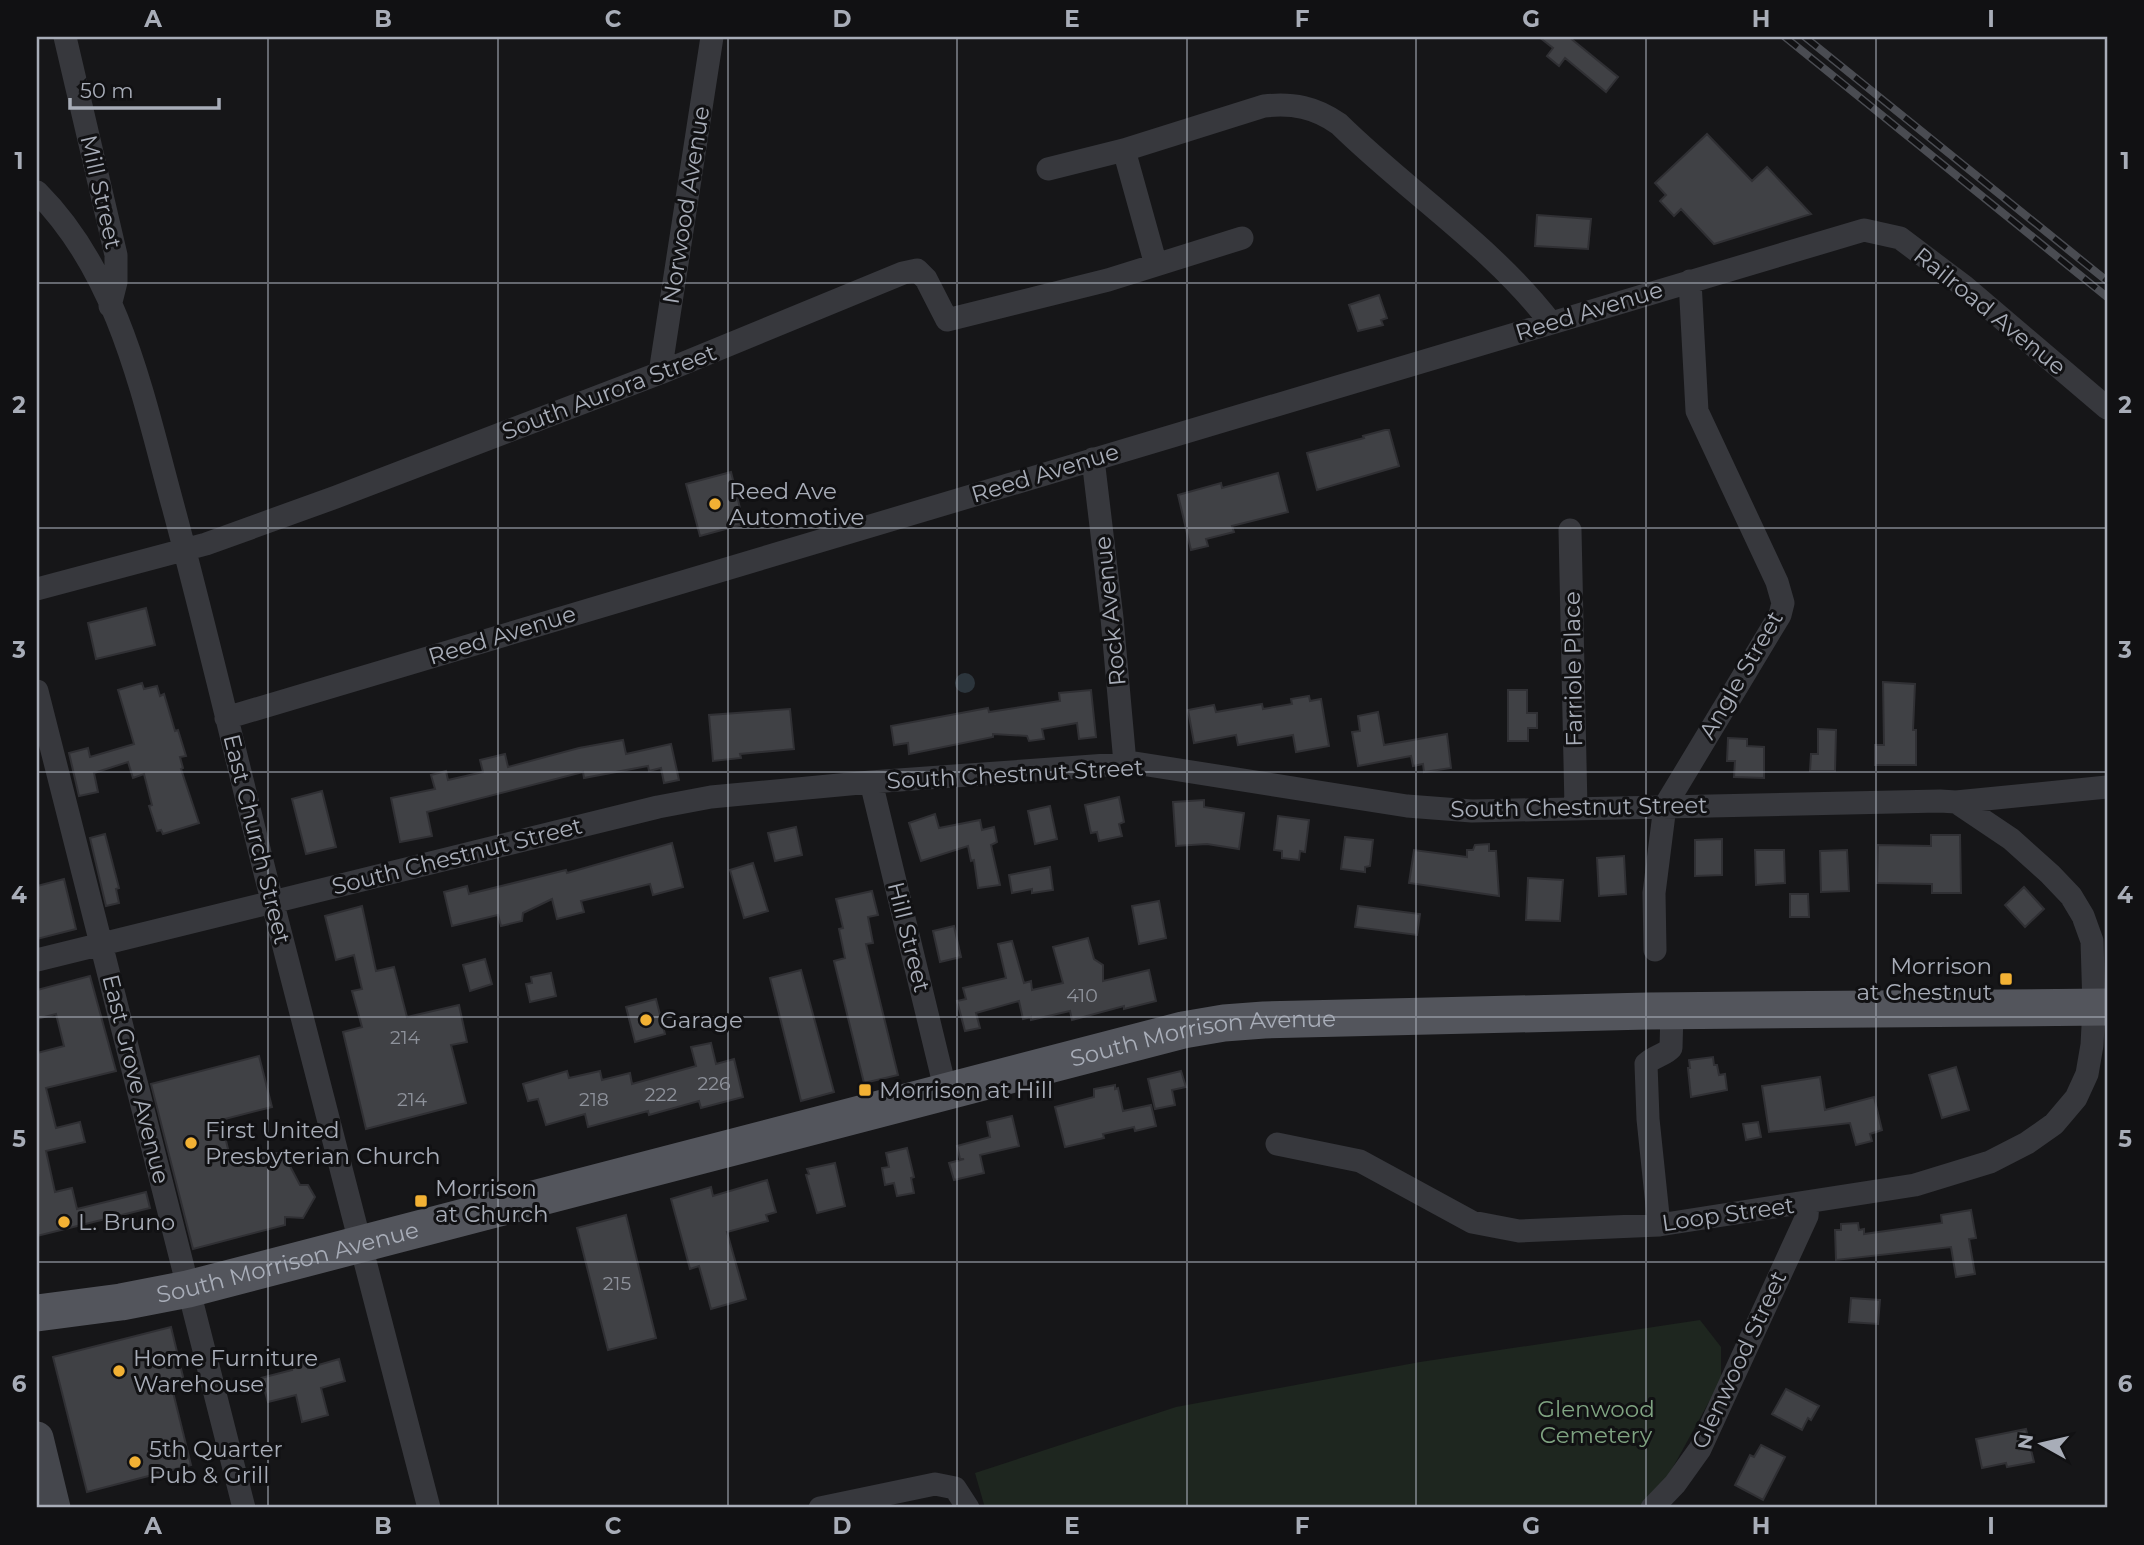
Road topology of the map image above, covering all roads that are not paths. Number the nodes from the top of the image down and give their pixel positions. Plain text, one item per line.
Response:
1 (65, 37) edge
2 (712, 37) edge
3 (1124, 150) junction
4 (1048, 170) dead end
5 (37, 192) edge
6 (1864, 230) joint
7 (1242, 238) dead end
8 (1156, 265) junction
9 (1690, 281) junction
10 (110, 306) junction
11 (1552, 323) junction
12 (660, 373) junction
13 (2107, 408) edge
14 (1093, 459) junction
15 (1570, 530) dead end
16 (185, 550) junction
17 (37, 589) edge
18 (37, 691) edge
19 (226, 718) junction
20 (1125, 763) junction
21 (871, 782) junction
22 (2107, 787) edge
23 (1956, 802) junction
24 (1665, 806) junction
25 (1576, 808) junction
26 (272, 902) junction
27 (102, 944) junction
28 (1655, 950) dead end
29 (37, 960) edge
30 (2101, 1007) edge
31 (1672, 1011) junction
32 (946, 1092) junction
33 (1277, 1144) dead end
34 (1808, 1203) junction
35 (1659, 1225) junction
36 (361, 1244) junction
37 (188, 1289) junction
38 (37, 1313) edge
39 (37, 1437) edge
40 (54, 1508) edge
41 (244, 1508) edge
42 (429, 1508) edge
43 (820, 1508) edge
44 (968, 1508) edge
45 (1652, 1508) edge

1 - 10 street, Mill Street
2 - 12 street, Norwood Avenue
3 - 4 street
3 - 8 street
3 - 11 street
5 - 10 street, East Church Street
6 - 9 street, Reed Avenue
6 - 13 street, Railroad Avenue
7 - 8 street, South Aurora Street
8 - 12 street, South Aurora Street
9 - 11 street, Reed Avenue
9 - 24 street, Angle Street
10 - 16 street, East Church Street
11 - 14 street, Reed Avenue
12 - 16 street, South Aurora Street
14 - 19 street, Reed Avenue
14 - 20 street, Rock Avenue
15 - 25 street, Farriole Place
16 - 17 street, South Aurora Street
16 - 19 street, East Church Street
18 - 27 street, East Grove Avenue
19 - 26 street, East Church Street
20 - 21 street, South Chestnut Street
20 - 25 street, South Chestnut Street
21 - 26 street, South Chestnut Street
21 - 32 street, Hill Street
22 - 23 street, South Chestnut Street
23 - 24 street, South Chestnut Street
23 - 30 street
24 - 25 street, South Chestnut Street
24 - 28 street, Angle Street
26 - 27 street, South Chestnut Street
26 - 36 street, East Church Street
27 - 29 street, South Chestnut Street
27 - 37 street, East Grove Avenue
30 - 31 main road, South Morrison Avenue
30 - 34 street, Loop Street
31 - 32 main road, South Morrison Avenue
31 - 35 street
32 - 36 main road, South Morrison Avenue
33 - 35 street, Loop Street
34 - 35 street, Loop Street
34 - 45 street, Glenwood Street
36 - 37 main road, South Morrison Avenue
36 - 42 street, East Church Street
37 - 38 main road, South Morrison Avenue
37 - 41 street, East Grove Avenue
39 - 40 main road
43 - 44 street

